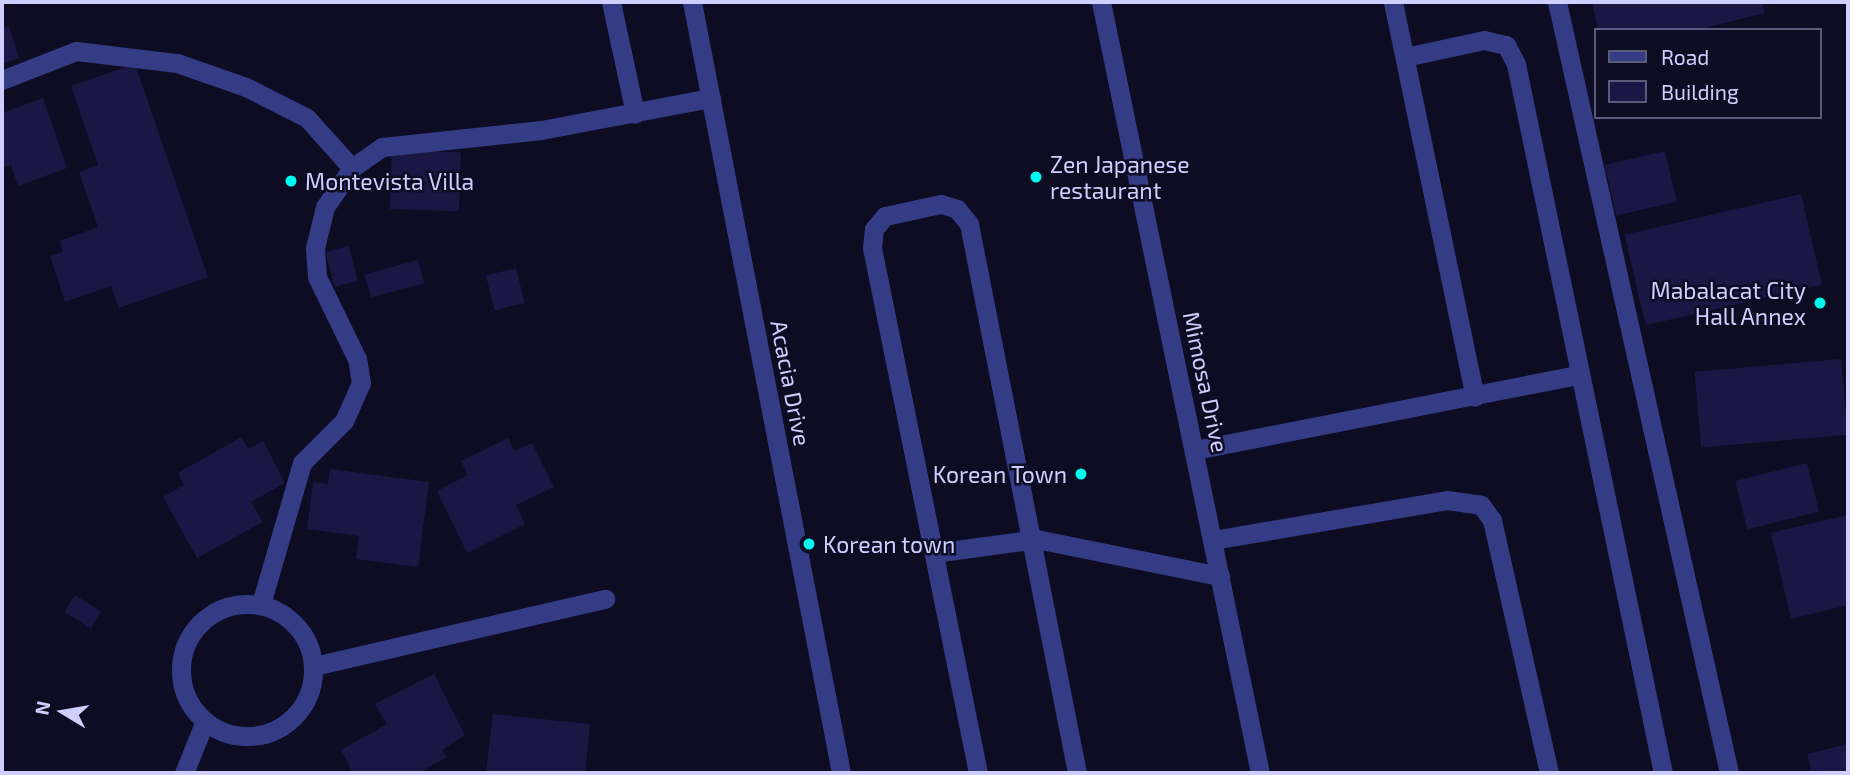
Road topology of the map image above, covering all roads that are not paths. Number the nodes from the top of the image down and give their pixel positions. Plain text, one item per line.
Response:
1 (611, 2) edge
2 (692, 2) edge
3 (1101, 2) edge
4 (1393, 2) edge
5 (1557, 2) edge
6 (1405, 57) junction
7 (2, 80) edge
8 (711, 98) junction
9 (635, 113) junction
10 (352, 168) junction
11 (1578, 375) junction
12 (1475, 397) junction
13 (1195, 450) junction
14 (1036, 539) junction
15 (1213, 540) junction
16 (934, 553) junction
17 (1220, 576) junction
18 (605, 599) dead end
19 (261, 604) junction
20 (314, 666) junction
21 (205, 721) junction
22 (184, 773) edge
23 (841, 773) edge
24 (978, 773) edge
25 (1077, 773) edge
26 (1260, 773) edge
27 (1549, 773) edge
28 (1663, 773) edge
29 (1729, 773) edge

1 - 9 street
2 - 8 street, Acacia Drive
3 - 13 street, Mimosa Drive
4 - 6 street
5 - 29 street
6 - 11 street
6 - 12 street
7 - 10 street
8 - 9 street
8 - 23 street, Acacia Drive
9 - 10 street
10 - 19 street
11 - 12 street
11 - 28 street
12 - 13 street
13 - 15 street, Mimosa Drive
14 - 16 street
14 - 16 street
14 - 17 street
14 - 25 street
15 - 17 street, Mimosa Drive
15 - 27 street
16 - 24 street
17 - 26 street, Mimosa Drive
18 - 20 street
19 - 20 street
19 - 21 street
20 - 21 street
21 - 22 street

